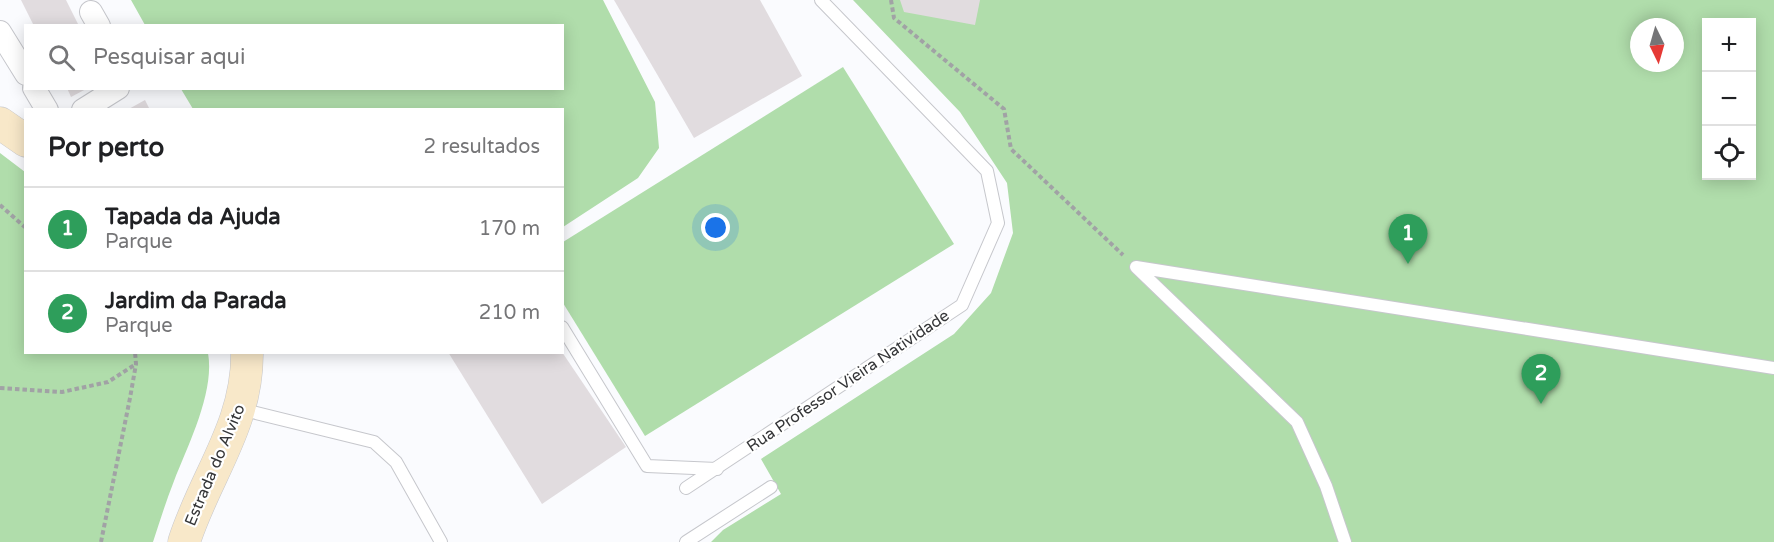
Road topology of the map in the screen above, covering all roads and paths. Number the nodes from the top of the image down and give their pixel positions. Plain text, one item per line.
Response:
1 (821, 0) edge
2 (891, 0) edge
3 (0, 32) edge
4 (24, 71) edge
5 (35, 90) edge
6 (115, 90) edge
7 (46, 108) edge
8 (86, 108) edge
9 (0, 123) edge
10 (24, 140) edge
11 (0, 205) edge
12 (24, 226) edge
13 (1136, 267) junction
14 (564, 330) edge
15 (135, 354) edge
16 (247, 354) edge
17 (136, 364) junction
18 (1774, 368) edge
19 (0, 388) edge
20 (240, 409) junction
21 (717, 469) junction
22 (771, 487) dead end
23 (686, 488) dead end
24 (101, 542) edge
25 (184, 542) edge
26 (441, 542) edge
27 (686, 542) edge
28 (1344, 542) edge

1 - 21 lane, Rua Professor Vieira Natividade
2 - 13 path
3 - 4 street
5 - 7 street
6 - 8 street
9 - 10 street
11 - 12 path
13 - 18 lane
13 - 28 lane
14 - 21 lane
15 - 17 path
16 - 20 street, Estrada do Alvito
17 - 19 path
17 - 24 path
20 - 25 street, Estrada do Alvito
20 - 26 lane
21 - 23 lane, Rua Professor Vieira Natividade
22 - 27 lane

